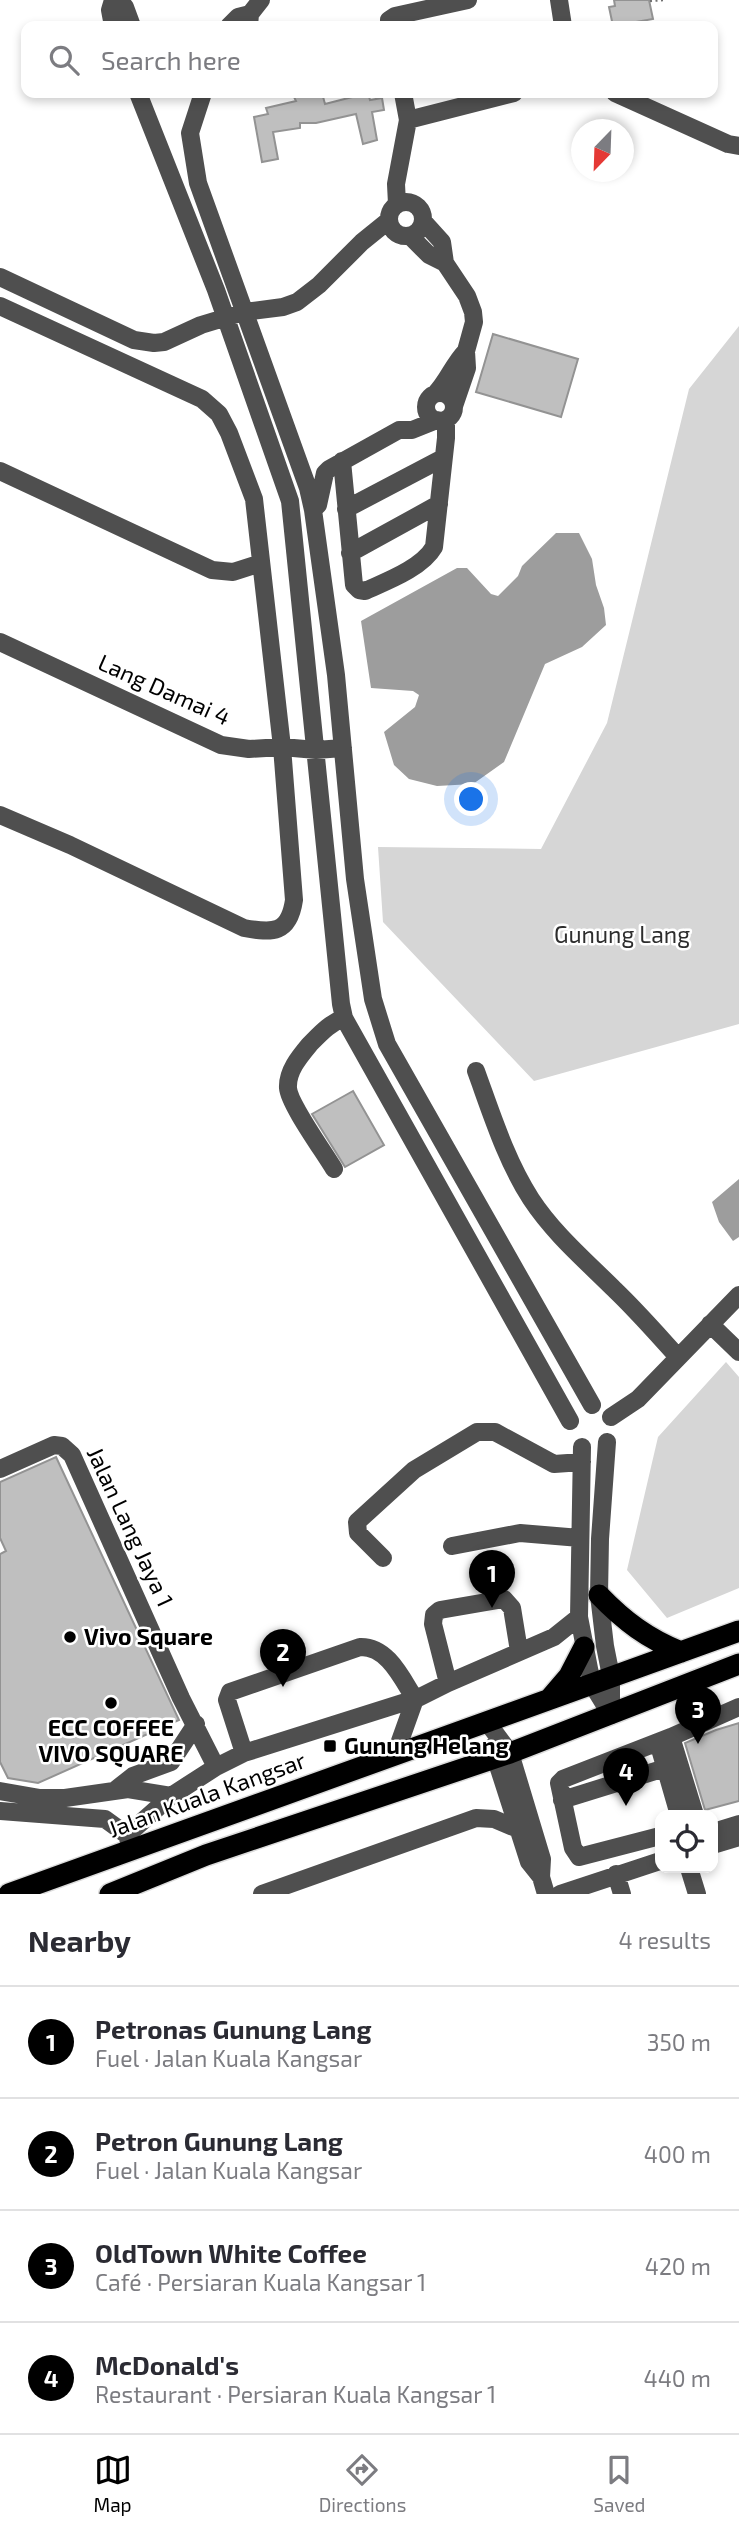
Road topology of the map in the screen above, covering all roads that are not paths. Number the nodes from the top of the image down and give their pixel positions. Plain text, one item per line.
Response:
1 (113, 0) edge
2 (119, 0) edge
3 (468, 0) edge
4 (559, 0) edge
5 (253, 14) edge
6 (112, 21) edge
7 (130, 21) edge
8 (234, 21) edge
9 (390, 21) edge
10 (562, 21) edge
11 (140, 98) edge
12 (201, 98) edge
13 (404, 98) edge
14 (494, 98) edge
15 (626, 98) edge
16 (408, 120) junction
17 (739, 146) edge
18 (397, 204) junction
19 (388, 221) junction
20 (423, 221) junction
21 (410, 236) junction
22 (446, 262) junction
23 (0, 277) edge
24 (0, 306) edge
25 (244, 312) junction
26 (226, 318) junction
27 (466, 351) junction
28 (431, 398) junction
29 (446, 415) junction
30 (399, 430) junction
31 (443, 458) junction
32 (342, 461) junction
33 (0, 471) edge
34 (439, 503) junction
35 (346, 509) junction
36 (313, 510) junction
37 (350, 553) junction
38 (261, 563) junction
39 (0, 642) edge
40 (282, 747) junction
41 (343, 748) junction
42 (316, 750) junction
43 (0, 816) edge
44 (344, 1018) junction
45 (476, 1071) dead end
46 (334, 1169) dead end
47 (739, 1295) edge
48 (710, 1324) junction
49 (739, 1352) edge
50 (678, 1357) junction
51 (592, 1405) junction
52 (611, 1418) junction
53 (570, 1421) junction
54 (607, 1442) junction
55 (582, 1455) junction
56 (0, 1469) edge
57 (580, 1538) junction
58 (453, 1546) dead end
59 (383, 1558) dead end
60 (599, 1595) junction
61 (579, 1618) junction
62 (739, 1631) edge
63 (584, 1647) junction
64 (519, 1651) junction
65 (681, 1652) junction
66 (739, 1664) edge
67 (601, 1680) junction
68 (448, 1682) junction
69 (415, 1699) junction
70 (550, 1699) junction
71 (739, 1707) edge
72 (611, 1715) junction
73 (487, 1721) junction
74 (196, 1724) junction
75 (665, 1740) junction
76 (244, 1754) junction
77 (395, 1755) junction
78 (502, 1756) junction
79 (216, 1767) junction
80 (666, 1768) junction
81 (0, 1791) edge
82 (114, 1791) junction
83 (171, 1797) junction
84 (562, 1800) junction
85 (678, 1810) edge
86 (693, 1810) edge
87 (0, 1811) edge
88 (739, 1824) edge
89 (518, 1829) junction
90 (718, 1830) edge
91 (655, 1837) edge
92 (739, 1837) edge
93 (129, 1842) junction
94 (718, 1843) edge
95 (206, 1856) junction
96 (655, 1862) edge
97 (691, 1873) edge
98 (616, 1874) junction
99 (544, 1886) edge
100 (9, 1894) edge
101 (110, 1894) edge
102 (262, 1894) edge
103 (560, 1894) edge
104 (622, 1894) edge
105 (697, 1894) edge

1 - 6 street
2 - 7 street
3 - 9 street
4 - 10 street
5 - 8 street
11 - 26 street
12 - 25 street
13 - 16 street
14 - 16 street
15 - 17 street
16 - 18 street
18 - 19 street
18 - 20 street
19 - 21 street
19 - 25 street
20 - 21 street
20 - 22 street
21 - 22 street
22 - 27 street
23 - 26 street
24 - 38 street
25 - 26 street
25 - 36 street
26 - 42 street
27 - 28 street
27 - 29 street
28 - 29 street
28 - 29 street
28 - 30 street
29 - 30 street
29 - 31 street
30 - 32 street
31 - 34 street
31 - 35 street
32 - 35 street
32 - 36 street
33 - 38 street
34 - 37 street
34 - 37 street
35 - 37 street
36 - 41 street
38 - 40 street
39 - 40 street, Lang Damai 4
40 - 42 street, Lang Damai 4
40 - 43 street
41 - 42 street, Lang Damai 4
41 - 51 street
42 - 44 street
44 - 46 street
44 - 53 street
45 - 50 street
47 - 48 street
48 - 49 street
48 - 50 street
50 - 52 street
51 - 52 street
51 - 53 street
52 - 54 street
53 - 55 street
54 - 55 street
54 - 60 street
55 - 57 street
55 - 59 street
56 - 74 street, Jalan Lang Jaya 1
57 - 58 street
57 - 61 street
60 - 65 highway
60 - 67 street
61 - 63 street
61 - 64 street
62 - 65 highway, Jalan Kuala Kangsar
63 - 67 street
63 - 70 highway
64 - 68 street
64 - 68 street
65 - 67 highway, Jalan Kuala Kangsar
66 - 72 highway
67 - 70 highway, Jalan Kuala Kangsar
67 - 72 street
68 - 69 street
69 - 76 street
69 - 76 street
69 - 77 street
70 - 73 highway, Jalan Kuala Kangsar
71 - 75 street
72 - 78 highway
73 - 77 highway, Jalan Kuala Kangsar
73 - 78 street
74 - 79 street, Jalan Lang Jaya 1
74 - 82 street
75 - 80 street
75 - 84 street
75 - 86 street
76 - 79 street
77 - 93 highway, Jalan Kuala Kangsar
78 - 89 street
78 - 95 highway
78 - 99 street
79 - 83 street
80 - 84 street
80 - 85 street
81 - 82 street
82 - 83 street
83 - 93 street
84 - 91 street
87 - 93 street
88 - 90 street
89 - 99 street
89 - 102 street
92 - 94 street
93 - 95 highway
93 - 100 highway, Jalan Kuala Kangsar
95 - 101 highway
96 - 98 street
97 - 105 street
98 - 103 street
98 - 104 street

